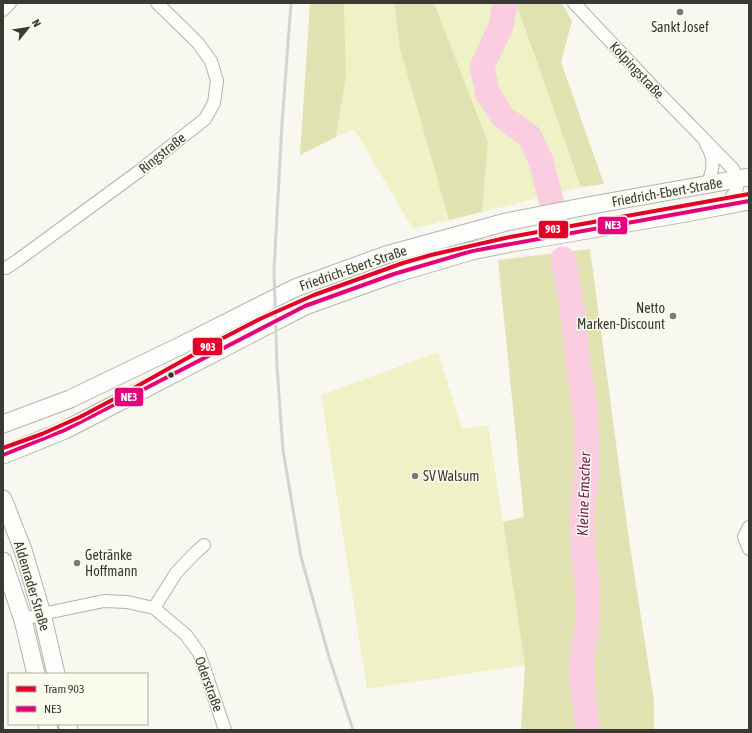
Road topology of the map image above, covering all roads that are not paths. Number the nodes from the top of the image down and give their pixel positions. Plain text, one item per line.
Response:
1 (10, 3) edge
2 (157, 3) edge
3 (574, 3) edge
4 (3, 10) edge
5 (701, 137) junction
6 (743, 178) edge
7 (707, 184) junction
8 (749, 201) edge
9 (724, 205) junction
10 (3, 268) edge
11 (3, 424) edge
12 (3, 455) edge
13 (3, 499) edge
14 (749, 527) edge
15 (204, 545) dead end
16 (749, 549) edge
17 (3, 561) edge
18 (154, 608) junction
19 (42, 614) junction
20 (23, 620) junction
21 (36, 673) edge
22 (56, 673) edge
23 (226, 730) edge

1 - 4 street
2 - 10 street, Ringstraße
3 - 5 street, Kolpingstraße
5 - 6 street, Kolpingstraße
5 - 7 street, Kolpingstraße
6 - 7 main road, Friedrich-Ebert-Straße
6 - 9 street
7 - 11 main road, Friedrich-Ebert-Straße
8 - 9 main road, Friedrich-Ebert-Straße
9 - 12 main road, Friedrich-Ebert-Straße
13 - 19 main road, Aldenrader Straße
14 - 16 street
15 - 18 street
17 - 20 main road, Aldenrader Straße
18 - 19 street, Oderstraße
18 - 23 street, Oderstraße
19 - 20 street, Oderstraße
19 - 22 main road, Aldenrader Straße
20 - 21 main road, Aldenrader Straße

